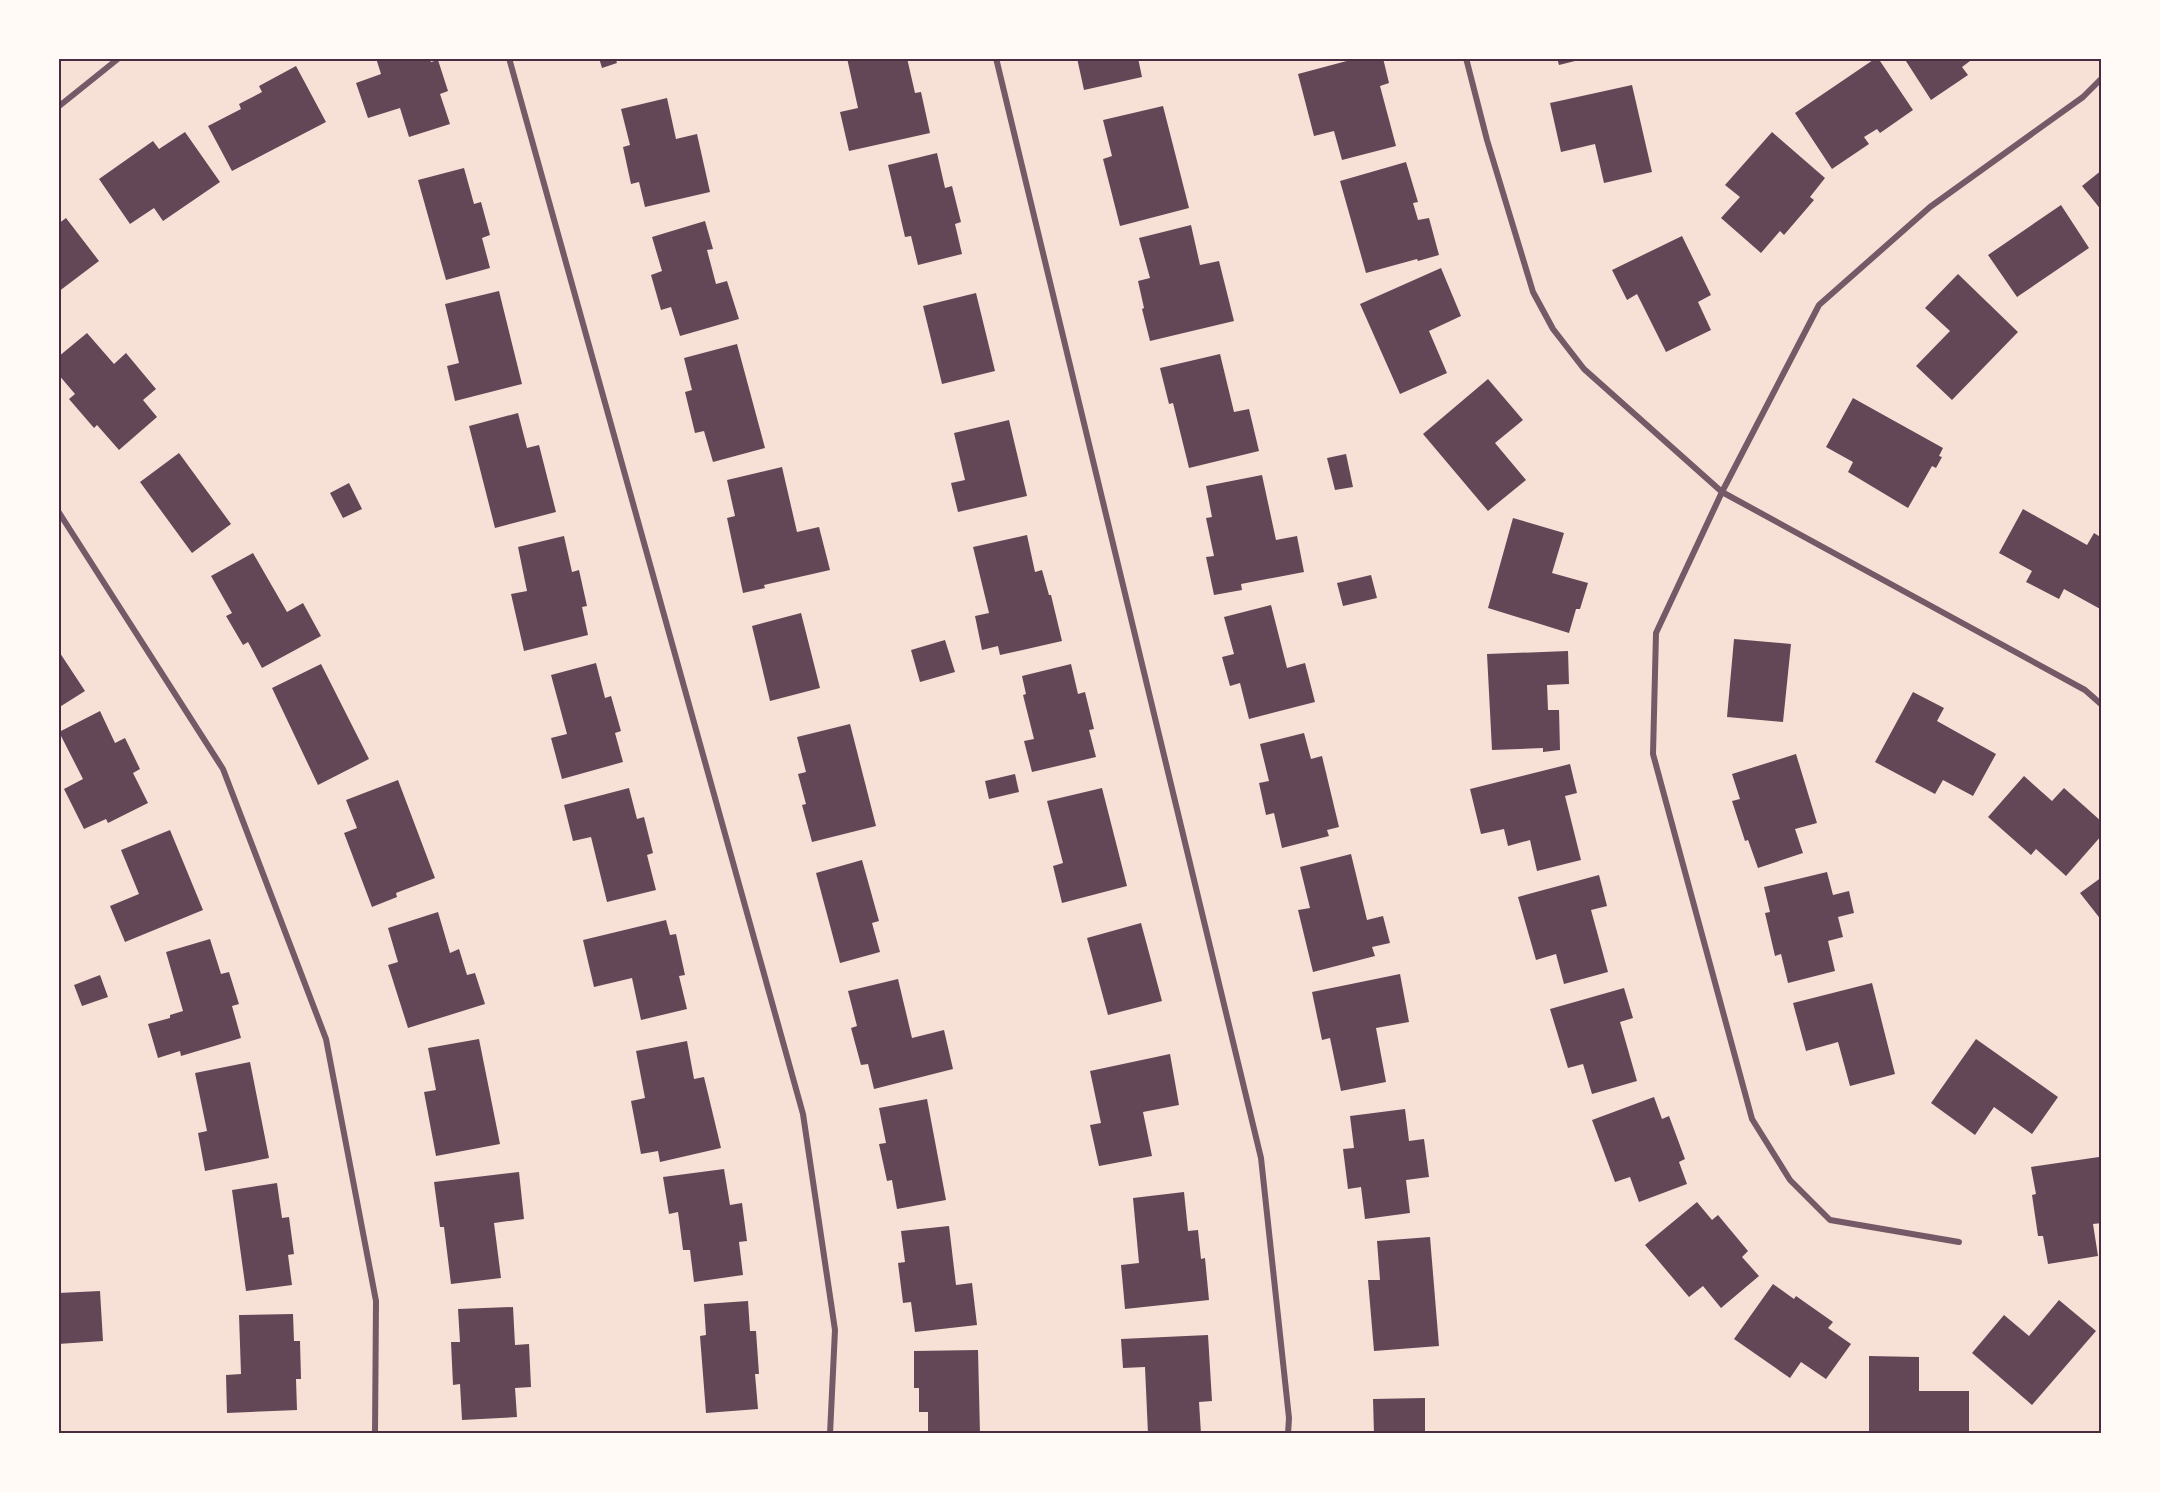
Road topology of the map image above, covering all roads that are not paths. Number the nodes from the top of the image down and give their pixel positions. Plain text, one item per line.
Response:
1 (119, 58) edge
2 (509, 58) edge
3 (996, 58) edge
4 (1466, 58) edge
5 (2102, 78) edge
6 (58, 107) edge
7 (1722, 492) junction
8 (58, 511) edge
9 (2102, 705) edge
10 (1959, 1242) dead end
11 (375, 1434) edge
12 (830, 1434) edge
13 (1288, 1434) edge

1 - 6 street
2 - 12 street
3 - 13 street
4 - 7 street
5 - 7 street
7 - 9 street
7 - 10 street
8 - 11 street

